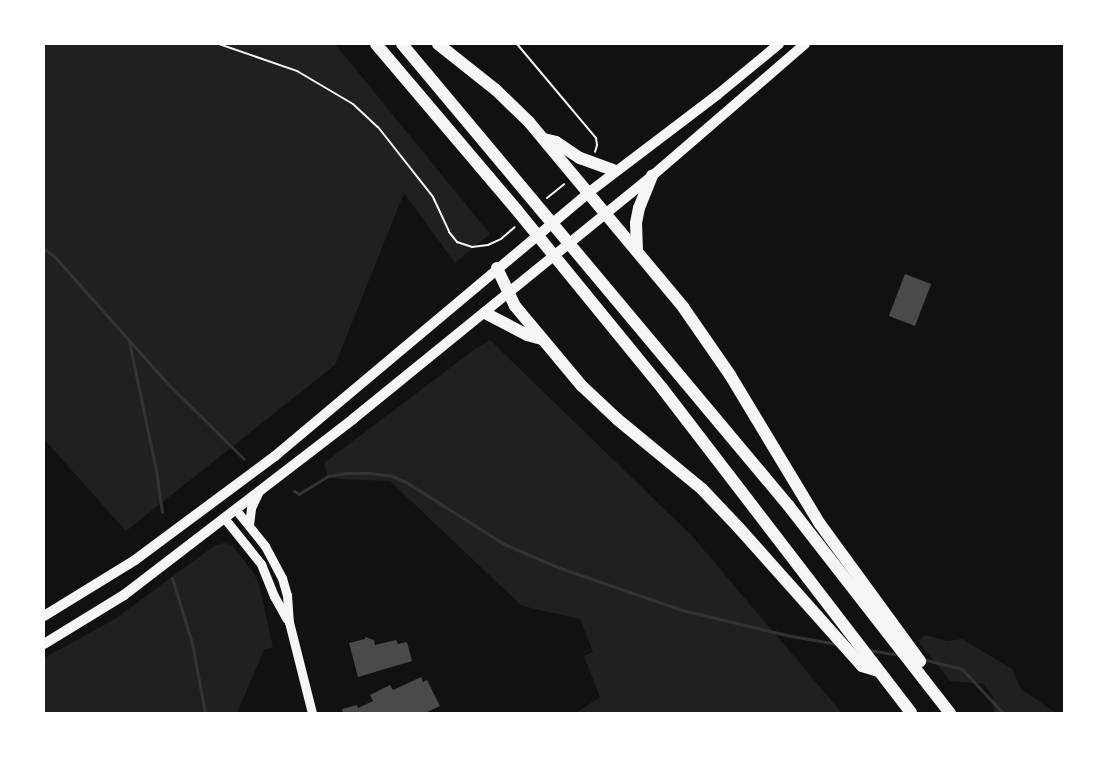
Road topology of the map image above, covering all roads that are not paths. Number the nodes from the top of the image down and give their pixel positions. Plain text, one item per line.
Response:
1 (376, 44) edge
2 (402, 44) edge
3 (438, 44) edge
4 (778, 44) edge
5 (806, 44) edge
6 (544, 139) junction
7 (615, 170) junction
8 (652, 176) junction
9 (588, 192) junction
10 (605, 214) junction
11 (638, 252) junction
12 (498, 268) junction
13 (509, 294) junction
14 (485, 313) junction
15 (542, 339) junction
16 (258, 493) junction
17 (224, 495) junction
18 (214, 504) junction
19 (236, 510) junction
20 (225, 518) junction
21 (248, 525) junction
22 (44, 616) edge
23 (289, 622) junction
24 (892, 629) junction
25 (44, 644) edge
26 (878, 671) junction
27 (312, 713) edge
28 (911, 713) edge
29 (950, 713) edge

1 - 26 highway
2 - 24 highway
3 - 6 highway
4 - 7 main road
5 - 8 main road
6 - 7 highway
6 - 9 highway
7 - 9 main road
8 - 10 main road
8 - 11 highway
9 - 10 highway
9 - 12 main road
10 - 11 highway
10 - 13 main road
11 - 24 highway
12 - 13 highway
12 - 17 main road
13 - 14 main road
13 - 15 highway
14 - 15 highway
14 - 16 main road
15 - 26 highway
16 - 19 main road
16 - 21 street
17 - 18 main road
17 - 19 main road
18 - 20 main road
18 - 22 main road
19 - 20 main road
19 - 21 street
20 - 23 street
20 - 25 main road
21 - 23 street
23 - 27 street
24 - 29 highway
26 - 28 highway

